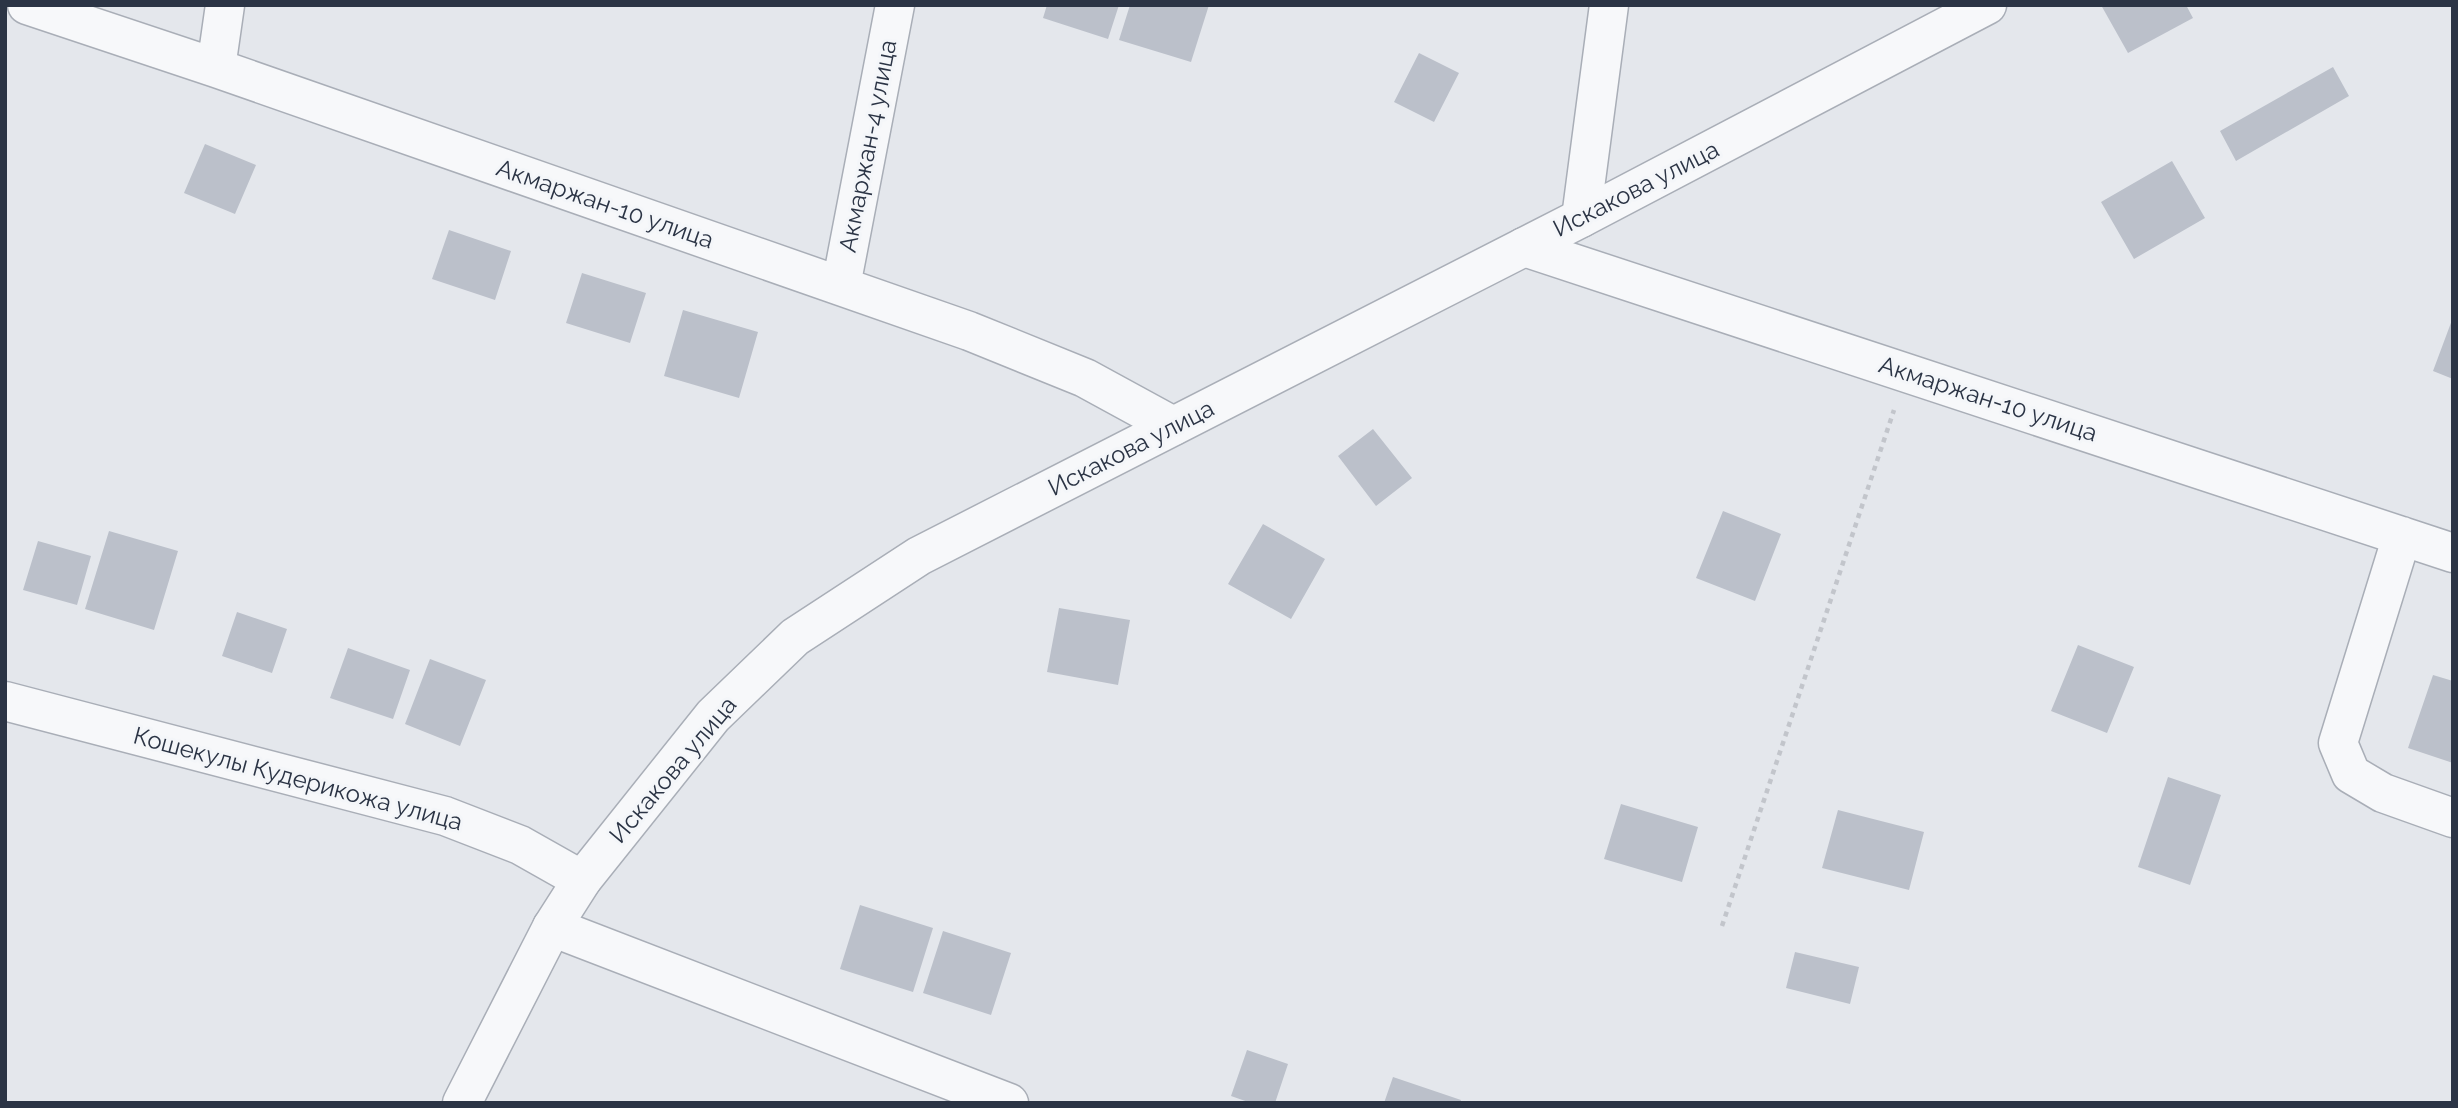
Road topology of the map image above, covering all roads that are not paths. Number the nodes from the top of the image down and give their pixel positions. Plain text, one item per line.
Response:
1 (26, 5) edge
2 (225, 5) edge
3 (895, 5) edge
4 (1609, 5) edge
5 (1987, 5) edge
6 (216, 68) junction
7 (1581, 218) junction
8 (1524, 247) junction
9 (841, 286) junction
10 (1172, 426) junction
11 (2403, 536) junction
12 (2453, 552) edge
13 (5, 701) edge
14 (2453, 818) edge
15 (582, 880) junction
16 (552, 927) junction
17 (462, 1103) edge
18 (1009, 1103) edge

1 - 6 street, Акмаржан-10 улица
2 - 6 street
3 - 9 street, Акмаржан-4 улица
4 - 7 street
5 - 7 street, Искакова улица
6 - 9 street, Акмаржан-10 улица
7 - 8 street, Искакова улица
8 - 10 street, Искакова улица
8 - 11 street, Акмаржан-10 улица
9 - 10 street, Акмаржан-10 улица
10 - 15 street, Искакова улица
11 - 12 street, Акмаржан-10 улица
11 - 14 street
13 - 15 street, Кошекулы Кудерикожа улица
15 - 16 street, Искакова улица
16 - 17 street, Искакова улица
16 - 18 street

